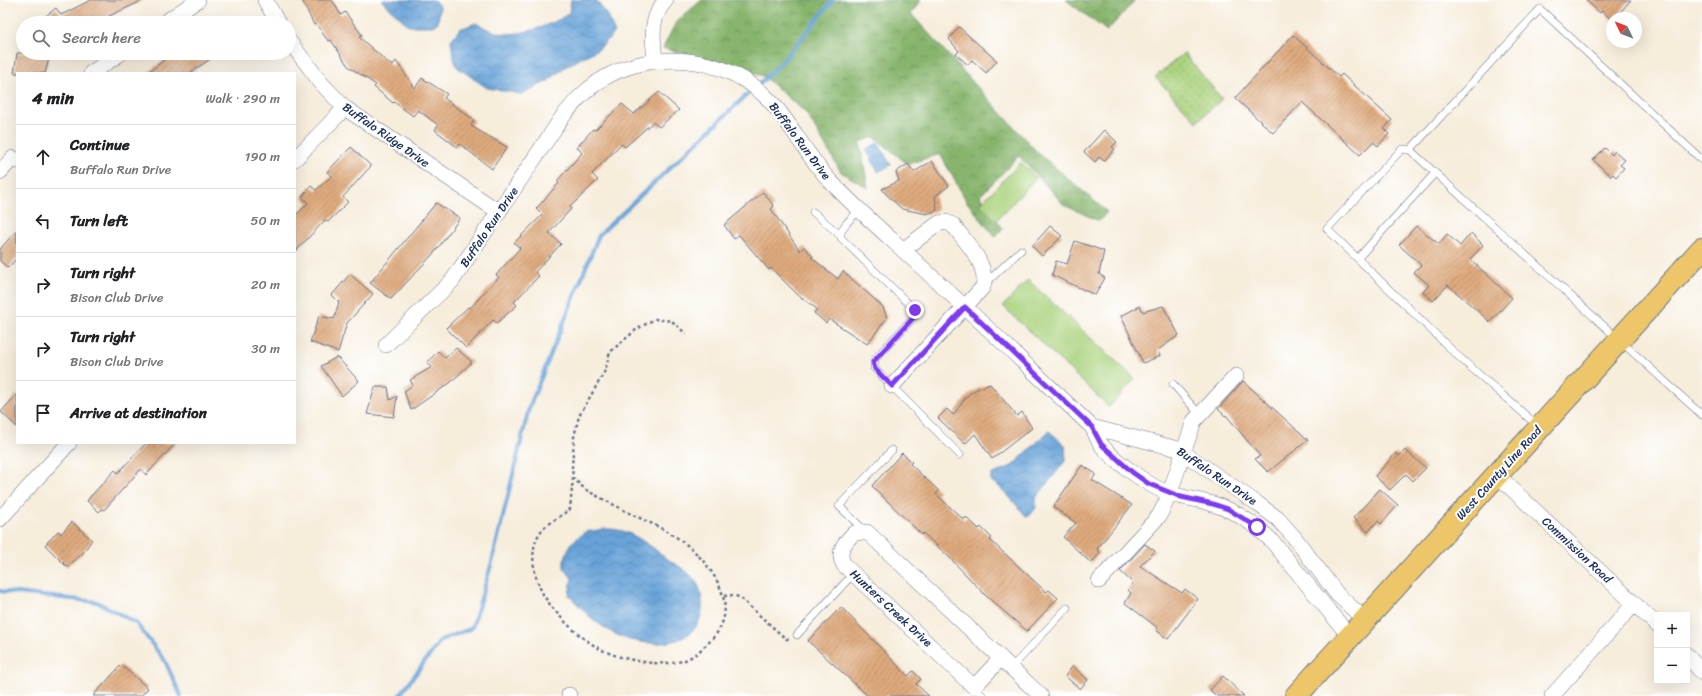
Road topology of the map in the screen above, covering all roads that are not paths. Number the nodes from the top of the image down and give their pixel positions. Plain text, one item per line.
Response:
1 (198, 0) edge
2 (265, 0) edge
3 (666, 0) edge
4 (174, 16) edge
5 (274, 16) edge
6 (296, 51) edge
7 (110, 60) edge
8 (655, 61) junction
9 (92, 72) edge
10 (345, 108) junction
11 (1410, 150) junction
12 (296, 158) edge
13 (15, 159) edge
14 (1702, 160) edge
15 (0, 172) edge
16 (1436, 173) junction
17 (860, 210) junction
18 (499, 212) junction
19 (813, 212) dead end
20 (840, 235) junction
21 (1702, 249) edge
22 (903, 250) junction
23 (1022, 250) dead end
24 (1358, 258) junction
25 (984, 285) junction
26 (965, 307) junction
27 (1619, 341) junction
28 (386, 345) dead end
29 (1236, 376) dead end
30 (1173, 384) dead end
31 (892, 386) junction
32 (1200, 415) junction
33 (1702, 415) edge
34 (1092, 427) junction
35 (1540, 428) junction
36 (68, 444) edge
37 (892, 450) dead end
38 (1183, 452) junction
39 (960, 454) dead end
40 (1497, 475) junction
41 (1169, 493) junction
42 (0, 519) edge
43 (867, 532) junction
44 (853, 574) junction
45 (1099, 581) dead end
46 (1634, 604) junction
47 (1067, 608) dead end
48 (1365, 620) junction
49 (1654, 622) edge
50 (797, 635) road end
51 (1350, 637) junction
52 (1690, 659) edge
53 (1006, 663) junction
54 (1702, 673) edge
55 (979, 691) edge
56 (1041, 696) edge
57 (1296, 696) edge
58 (1552, 696) edge

1 - 4 street
2 - 5 street
3 - 8 street
6 - 10 street, Buffalo Ridge Drive
7 - 9 street
8 - 17 street, Buffalo Run Drive
8 - 18 street, Buffalo Run Drive
10 - 12 street
10 - 18 street, Buffalo Ridge Drive
11 - 14 lane
11 - 16 lane
11 - 24 lane
13 - 15 street
16 - 24 lane
16 - 27 lane
17 - 20 lane
17 - 22 street, Buffalo Run Drive
18 - 28 street, Buffalo Run Drive
19 - 20 lane
20 - 31 lane
21 - 27 main road, West County Line Road
22 - 25 street
22 - 26 street, Buffalo Run Drive
23 - 25 lane
24 - 35 lane
25 - 26 street
26 - 31 street
26 - 34 street, Buffalo Run Drive
27 - 33 lane
27 - 35 main road, West County Line Road
29 - 32 street
30 - 32 lane
31 - 39 lane
32 - 38 street
34 - 38 street, Buffalo Run Drive
34 - 41 street, Buffalo Run Drive
35 - 40 main road, West County Line Road
36 - 42 street
37 - 43 lane
38 - 41 street
38 - 48 street, Buffalo Run Drive
40 - 46 street, Commission Road
40 - 48 main road, West County Line Road
41 - 45 street
41 - 51 street, Buffalo Run Drive
43 - 44 street, Hunters Creek Drive
43 - 53 street
44 - 50 lane
44 - 55 street, Hunters Creek Drive
46 - 49 street, Commission Road
46 - 58 street
47 - 53 lane
48 - 51 main road, West County Line Road
51 - 57 main road, West County Line Road
52 - 54 street
53 - 55 street, Hunters Creek Drive
53 - 56 street

